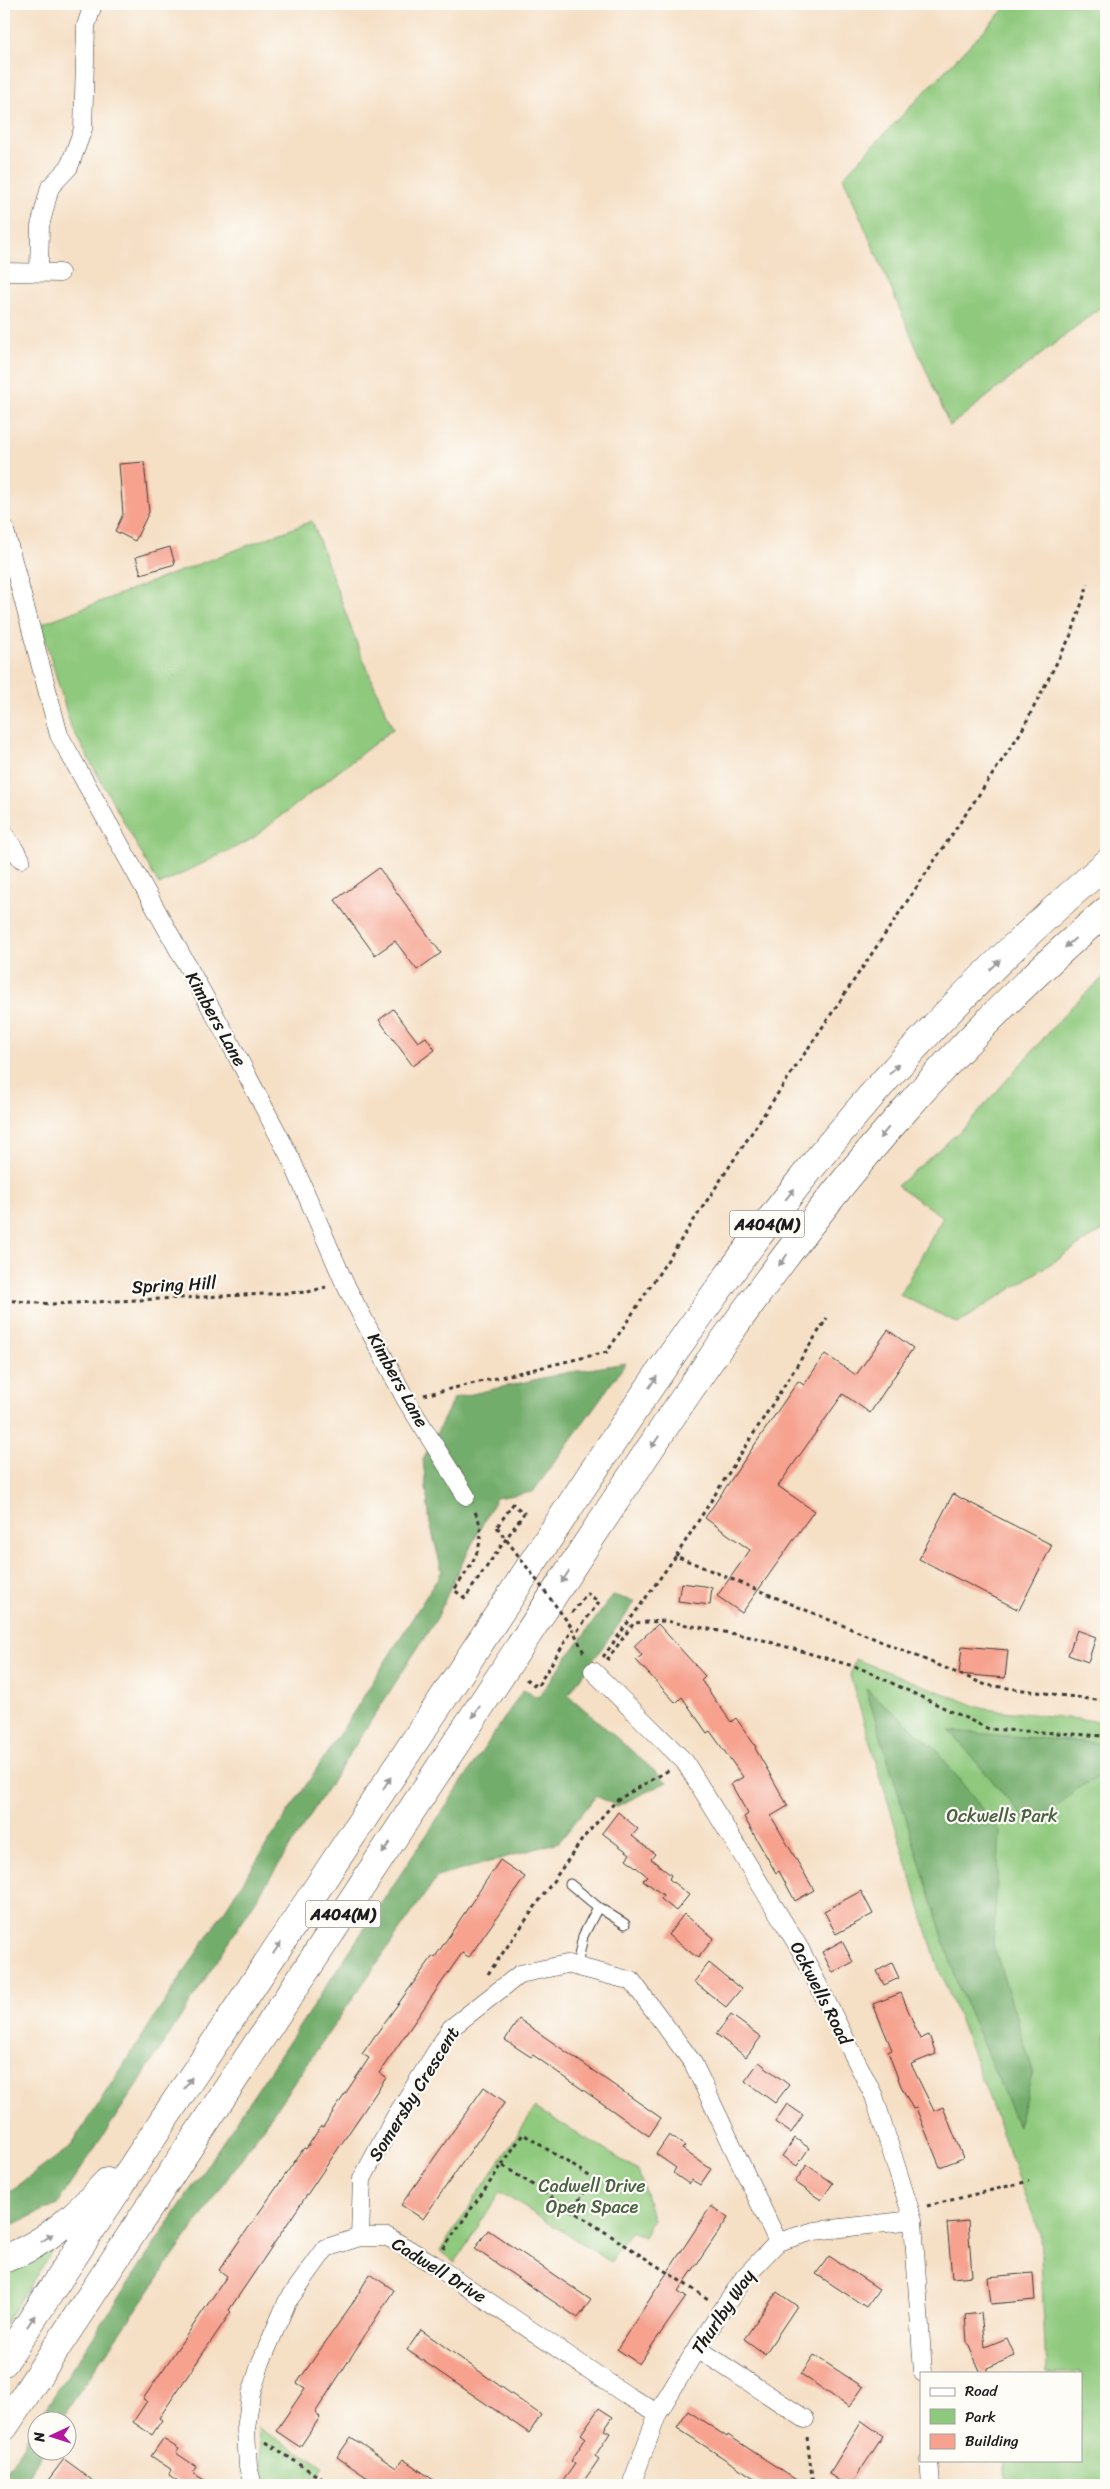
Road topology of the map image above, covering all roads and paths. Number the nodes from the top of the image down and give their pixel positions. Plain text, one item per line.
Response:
1 (93, 4) edge
2 (4, 272) edge
3 (39, 273) junction
4 (60, 273) dead end
5 (4, 527) edge
6 (1088, 584) dead end
7 (4, 834) edge
8 (21, 860) dead end
9 (1106, 864) edge
10 (1106, 911) edge
11 (344, 1282) junction
12 (4, 1300) edge
13 (827, 1318) dead end
14 (406, 1400) junction
15 (466, 1496) joint
16 (676, 1556) junction
17 (564, 1624) dead end
18 (531, 1670) dead end
19 (594, 1673) junction
20 (1104, 1701) dead end
21 (1106, 1736) edge
22 (570, 1884) dead end
23 (598, 1907) junction
24 (625, 1924) dead end
25 (577, 1966) junction
26 (166, 2116) junction
27 (502, 2165) junction
28 (1029, 2181) dead end
29 (572, 2210) junction
30 (911, 2215) junction
31 (360, 2237) junction
32 (778, 2242) junction
33 (4, 2260) edge
34 (433, 2264) junction
35 (723, 2309) junction
36 (697, 2348) junction
37 (4, 2362) edge
38 (923, 2372) edge
39 (658, 2413) junction
40 (805, 2419) joint
41 (4, 2427) edge
42 (246, 2429) junction
43 (929, 2462) edge
44 (253, 2485) edge
45 (331, 2485) edge
46 (631, 2485) edge
47 (813, 2485) edge
48 (931, 2485) edge

1 - 3 street
2 - 3 street
3 - 4 street
5 - 11 street, Kimbers Lane
6 - 14 path
7 - 8 street
26 -> 9 highway, A404(M)
10 -> 41 highway, A404(M)
11 - 12 path, Spring Hill
11 - 14 street, Kimbers Lane
13 - 16 path
14 - 15 street, Kimbers Lane
15 - 18 path, bridge
16 - 19 path
16 - 20 path
17 - 19 path
19 - 21 path
19 - 30 street, Ockwells Road
22 - 23 lane
23 - 24 lane
23 - 25 lane
25 - 31 street, Somersby Crescent
25 - 32 street, Somersby Crescent
33 -> 26 highway, A404(M)
37 -> 26 highway, A404(M)
27 - 29 path
27 - 29 path
27 - 34 path
28 - 30 path
29 - 35 path
30 - 32 street, Thurlby Way
30 - 38 street, Ockwells Road
31 - 34 street, Cadwell Drive
31 - 42 street, Cadwell Drive
32 - 35 street, Thurlby Way
34 - 39 street, Cadwell Drive
35 - 36 street, Thurlby Way
36 - 39 street, Thurlby Way
36 - 40 street
39 - 46 street, Thurlby Way
40 - 47 path
42 - 44 street, Cadwell Drive
42 - 45 path
43 - 48 street

